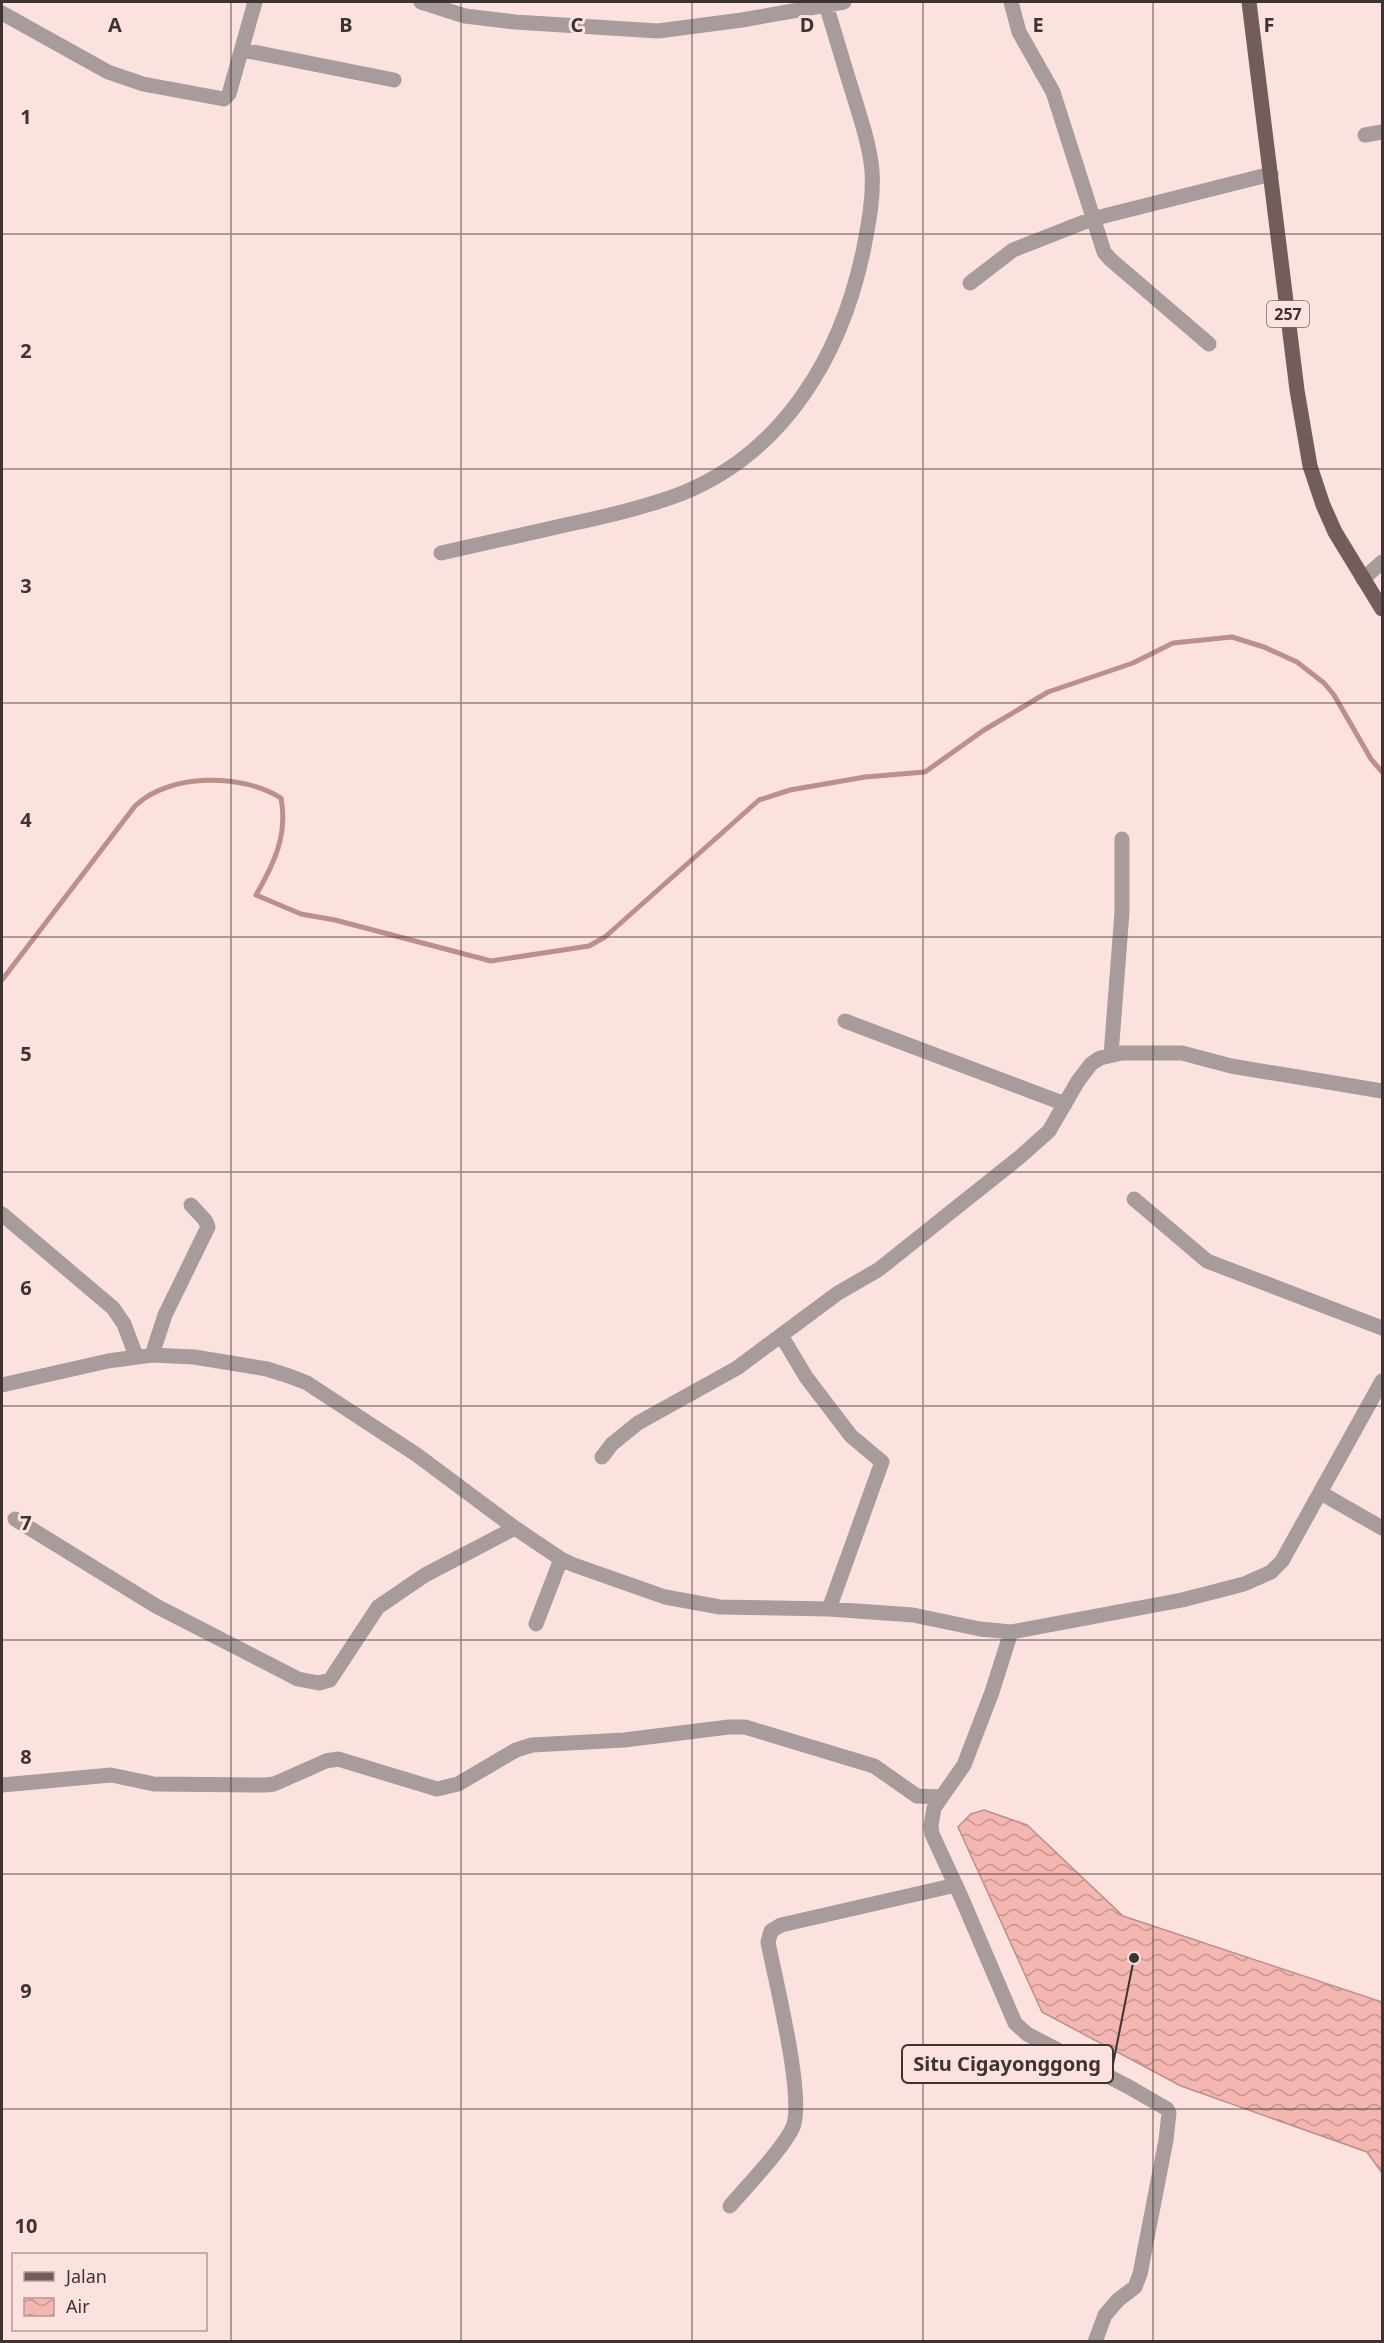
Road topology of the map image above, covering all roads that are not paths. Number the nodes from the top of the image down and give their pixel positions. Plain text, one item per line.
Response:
1 (255, 2) edge
2 (421, 2) edge
3 (844, 2) edge
4 (1011, 2) edge
5 (1249, 2) edge
6 (826, 5) junction
7 (2, 13) edge
8 (243, 50) junction
9 (394, 80) dead end
10 (1383, 132) edge
11 (1365, 135) dead end
12 (1271, 174) junction
13 (1092, 219) junction
14 (970, 283) dead end
15 (1209, 344) dead end
16 (441, 553) dead end
17 (1383, 561) edge
18 (1363, 579) junction
19 (1383, 609) edge
20 (1122, 839) dead end
21 (845, 1021) dead end
22 (1111, 1055) junction
23 (1383, 1091) edge
24 (1065, 1104) junction
25 (1134, 1199) dead end
26 (191, 1204) dead end
27 (2, 1214) edge
28 (1383, 1328) edge
29 (781, 1335) junction
30 (152, 1354) junction
31 (136, 1356) junction
32 (1383, 1381) edge
33 (2, 1385) edge
34 (602, 1457) dead end
35 (1321, 1493) junction
36 (15, 1520) dead end
37 (515, 1528) junction
38 (1383, 1528) edge
39 (561, 1559) junction
40 (829, 1609) junction
41 (536, 1624) dead end
42 (1011, 1632) junction
43 (2, 1785) edge
44 (942, 1797) junction
45 (956, 1885) junction
46 (730, 2206) dead end
47 (1095, 2342) edge

1 - 8 street
2 - 6 street
3 - 6 street
4 - 13 street
5 - 12 main road, 257
6 - 16 street
7 - 8 street
8 - 9 street
10 - 11 street
12 - 13 street
12 - 18 main road, 257
13 - 14 street
13 - 15 street
17 - 18 street
18 - 19 main road, 257
20 - 22 street
21 - 24 street
22 - 23 street
22 - 24 street
24 - 29 street
25 - 28 street
26 - 30 street
27 - 31 street
29 - 34 street
29 - 40 street
30 - 31 street
30 - 37 street
31 - 33 street
32 - 35 street
35 - 38 street
35 - 42 street
36 - 37 street
37 - 39 street
39 - 40 street
39 - 41 street
40 - 42 street
42 - 44 street
43 - 44 street
44 - 45 street
45 - 46 street
45 - 47 street

